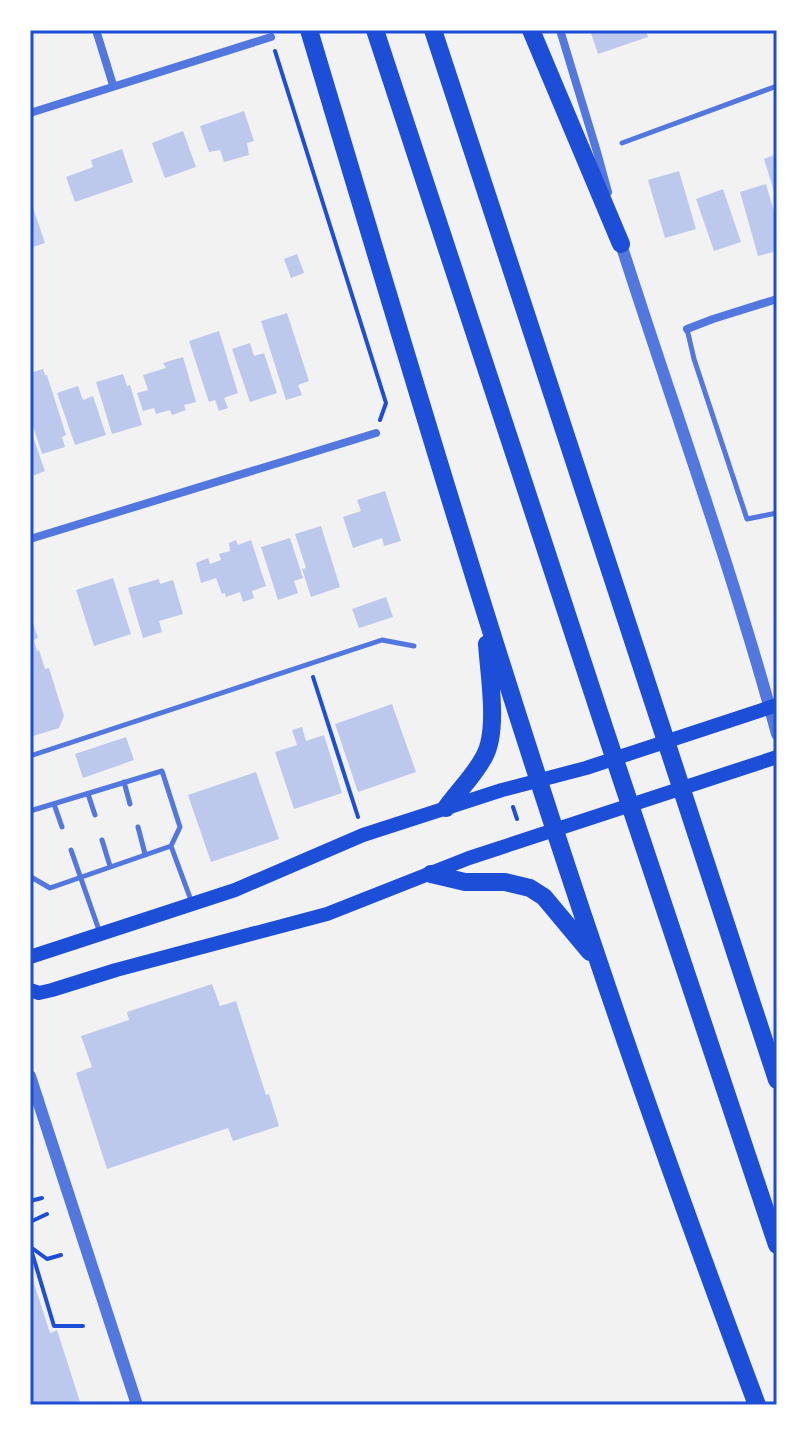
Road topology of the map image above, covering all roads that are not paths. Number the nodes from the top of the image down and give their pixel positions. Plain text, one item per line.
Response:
1 (96, 30) edge
2 (309, 30) edge
3 (375, 30) edge
4 (433, 30) edge
5 (531, 30) edge
6 (560, 30) edge
7 (270, 33) edge
8 (113, 85) junction
9 (777, 86) edge
10 (30, 113) edge
11 (622, 143) dead end
12 (621, 244) junction
13 (777, 299) edge
14 (687, 329) joint
15 (376, 433) road end
16 (777, 513) edge
17 (30, 539) edge
18 (485, 613) junction
19 (414, 646) dead end
20 (773, 706) edge
21 (777, 734) edge
22 (30, 756) edge
23 (777, 757) edge
24 (539, 781) junction
25 (124, 782) junction
26 (88, 794) junction
27 (54, 804) junction
28 (130, 804) dead end
29 (446, 808) junction
30 (30, 811) edge
31 (95, 815) dead end
32 (62, 827) dead end
33 (138, 827) dead end
34 (554, 829) junction
35 (102, 840) dead end
36 (171, 846) junction
37 (71, 850) dead end
38 (145, 854) junction
39 (110, 866) junction
40 (431, 874) junction
41 (30, 875) edge
42 (80, 877) junction
43 (192, 904) junction
44 (101, 934) junction
45 (30, 957) edge
46 (598, 963) junction
47 (30, 990) edge
48 (30, 1076) edge
49 (777, 1080) edge
50 (777, 1245) edge
51 (137, 1405) edge
52 (757, 1405) edge

1 - 8 street
2 - 18 highway
3 - 50 highway
4 - 49 highway
5 - 12 highway
6 - 12 street
7 - 8 street
8 - 10 street
9 - 11 lane
12 - 20 street
13 - 14 street
14 - 16 lane
15 - 17 street
18 - 24 highway
18 - 29 highway
19 - 22 lane
20 - 21 street
20 - 24 main road
23 - 34 main road
24 - 29 main road
24 - 34 highway
25 - 26 lane
25 - 28 lane
25 - 36 lane
26 - 27 lane
26 - 31 lane
27 - 30 lane
27 - 32 lane
29 - 43 main road
33 - 38 lane
34 - 40 main road
34 - 46 highway
35 - 39 lane
36 - 38 lane
36 - 43 lane
37 - 42 lane
38 - 39 lane
39 - 42 lane
40 - 46 highway
40 - 47 main road
41 - 42 lane
42 - 44 lane
43 - 44 main road
44 - 45 main road
46 - 52 highway
48 - 51 street

